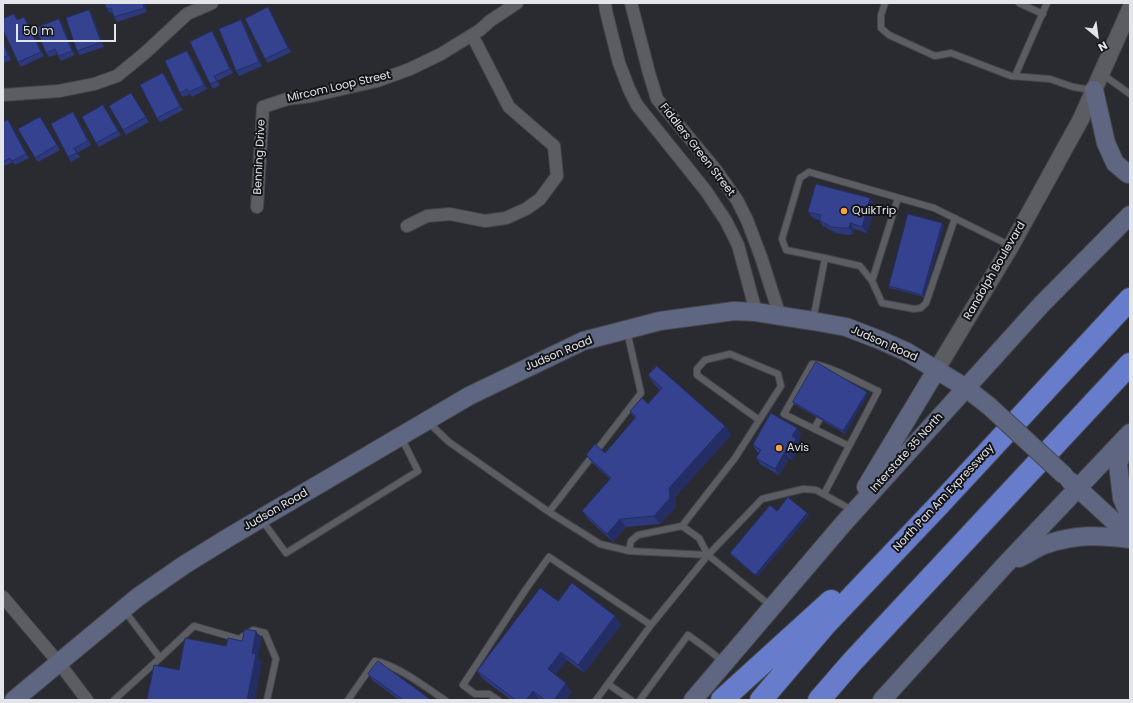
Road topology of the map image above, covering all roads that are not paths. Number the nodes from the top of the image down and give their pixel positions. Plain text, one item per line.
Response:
1 (212, 3) edge
2 (517, 3) edge
3 (605, 3) edge
4 (631, 3) edge
5 (886, 3) edge
6 (1019, 3) edge
7 (1047, 3) edge
8 (185, 8) edge
9 (1130, 9) edge
10 (1043, 14) junction
11 (472, 35) junction
12 (1101, 74) junction
13 (1015, 76) junction
14 (1094, 90) junction
15 (1130, 94) edge
16 (3, 95) edge
17 (263, 108) joint
18 (1130, 174) edge
19 (898, 198) junction
20 (257, 207) dead end
21 (1130, 215) edge
22 (955, 218) junction
23 (408, 226) dead end
24 (1011, 246) junction
25 (825, 258) junction
26 (872, 281) junction
27 (1130, 299) edge
28 (756, 312) junction
29 (780, 316) junction
30 (813, 321) junction
31 (627, 330) junction
32 (1130, 364) edge
33 (937, 369) junction
34 (845, 376) junction
35 (841, 382) edge
36 (966, 388) junction
37 (826, 409) edge
38 (759, 420) junction
39 (427, 421) junction
40 (814, 429) junction
41 (1130, 434) edge
42 (401, 436) junction
43 (849, 446) junction
44 (1078, 489) junction
45 (824, 494) junction
46 (937, 507) junction
47 (549, 512) junction
48 (848, 517) junction
49 (1130, 517) edge
50 (260, 518) junction
51 (682, 526) junction
52 (1130, 533) edge
53 (1130, 539) edge
54 (629, 551) junction
55 (708, 555) junction
56 (1004, 566) junction
57 (3, 597) edge
58 (772, 607) junction
59 (123, 609) junction
60 (651, 625) junction
61 (160, 658) junction
62 (59, 663) junction
63 (724, 663) junction
64 (608, 684) junction
65 (14, 700) edge
66 (87, 700) edge
67 (114, 700) edge
68 (267, 700) edge
69 (348, 700) edge
70 (445, 700) edge
71 (498, 700) edge
72 (596, 700) edge
73 (631, 700) edge
74 (640, 700) edge
75 (693, 700) edge
76 (722, 700) edge
77 (761, 700) edge
78 (819, 700) edge
79 (882, 700) edge

1 - 8 street
2 - 11 street, Mircom Loop Street
3 - 28 street, Fiddlers Green Street
4 - 29 street, Fiddlers Green Street
5 - 13 lane
6 - 10 lane
7 - 10 lane
8 - 16 street
9 - 12 street, Randolph Boulevard
10 - 13 lane
11 - 17 street, Mircom Loop Street
11 - 23 street
12 - 14 street, Randolph Boulevard
12 - 15 lane
13 - 14 lane
14 - 18 main road
14 - 24 street, Randolph Boulevard
17 - 20 street, Benning Drive
19 - 22 lane
19 - 25 lane
19 - 26 lane
21 - 36 main road, Interstate 35 North
22 - 24 lane
22 - 26 lane
24 - 33 street, Randolph Boulevard
25 - 26 lane
25 - 30 lane
27 - 46 highway, North Pan Am Expressway
28 - 29 main road, Judson Road
28 - 31 main road, Judson Road
29 - 30 main road, Judson Road
30 - 33 main road, Judson Road
31 - 39 main road, Judson Road
31 - 47 lane
32 - 78 highway
33 - 36 main road, Judson Road
33 - 48 main road, Randolph Boulevard
34 - 35 lane
34 - 40 lane
34 - 43 lane
36 - 44 main road, Judson Road, bridge
36 - 48 main road, Interstate 35 North
37 - 40 lane
38 - 38 lane
38 - 51 lane
39 - 42 main road, Judson Road
39 - 47 lane
40 - 43 lane
41 - 44 main road
41 - 49 main road
42 - 50 main road, Judson Road
42 - 50 lane
43 - 45 lane
44 - 52 main road, Judson Road
44 - 56 main road
45 - 48 lane
45 - 55 lane
46 - 76 highway
46 - 77 highway, North Pan Am Expressway
47 - 54 lane
48 - 58 main road, Interstate 35 North
50 - 59 main road, Judson Road
51 - 54 lane
51 - 55 lane
53 - 56 main road
54 - 55 lane
55 - 58 lane
55 - 60 lane
56 - 79 main road
57 - 62 street
58 - 63 main road, Interstate 35 North
59 - 61 lane
59 - 62 main road, Judson Road
60 - 64 lane
60 - 71 lane
61 - 67 lane
61 - 68 lane
62 - 65 main road, Judson Road
62 - 66 street
63 - 74 lane
63 - 75 main road, Interstate 35 North
64 - 72 lane
64 - 73 lane
69 - 70 lane

